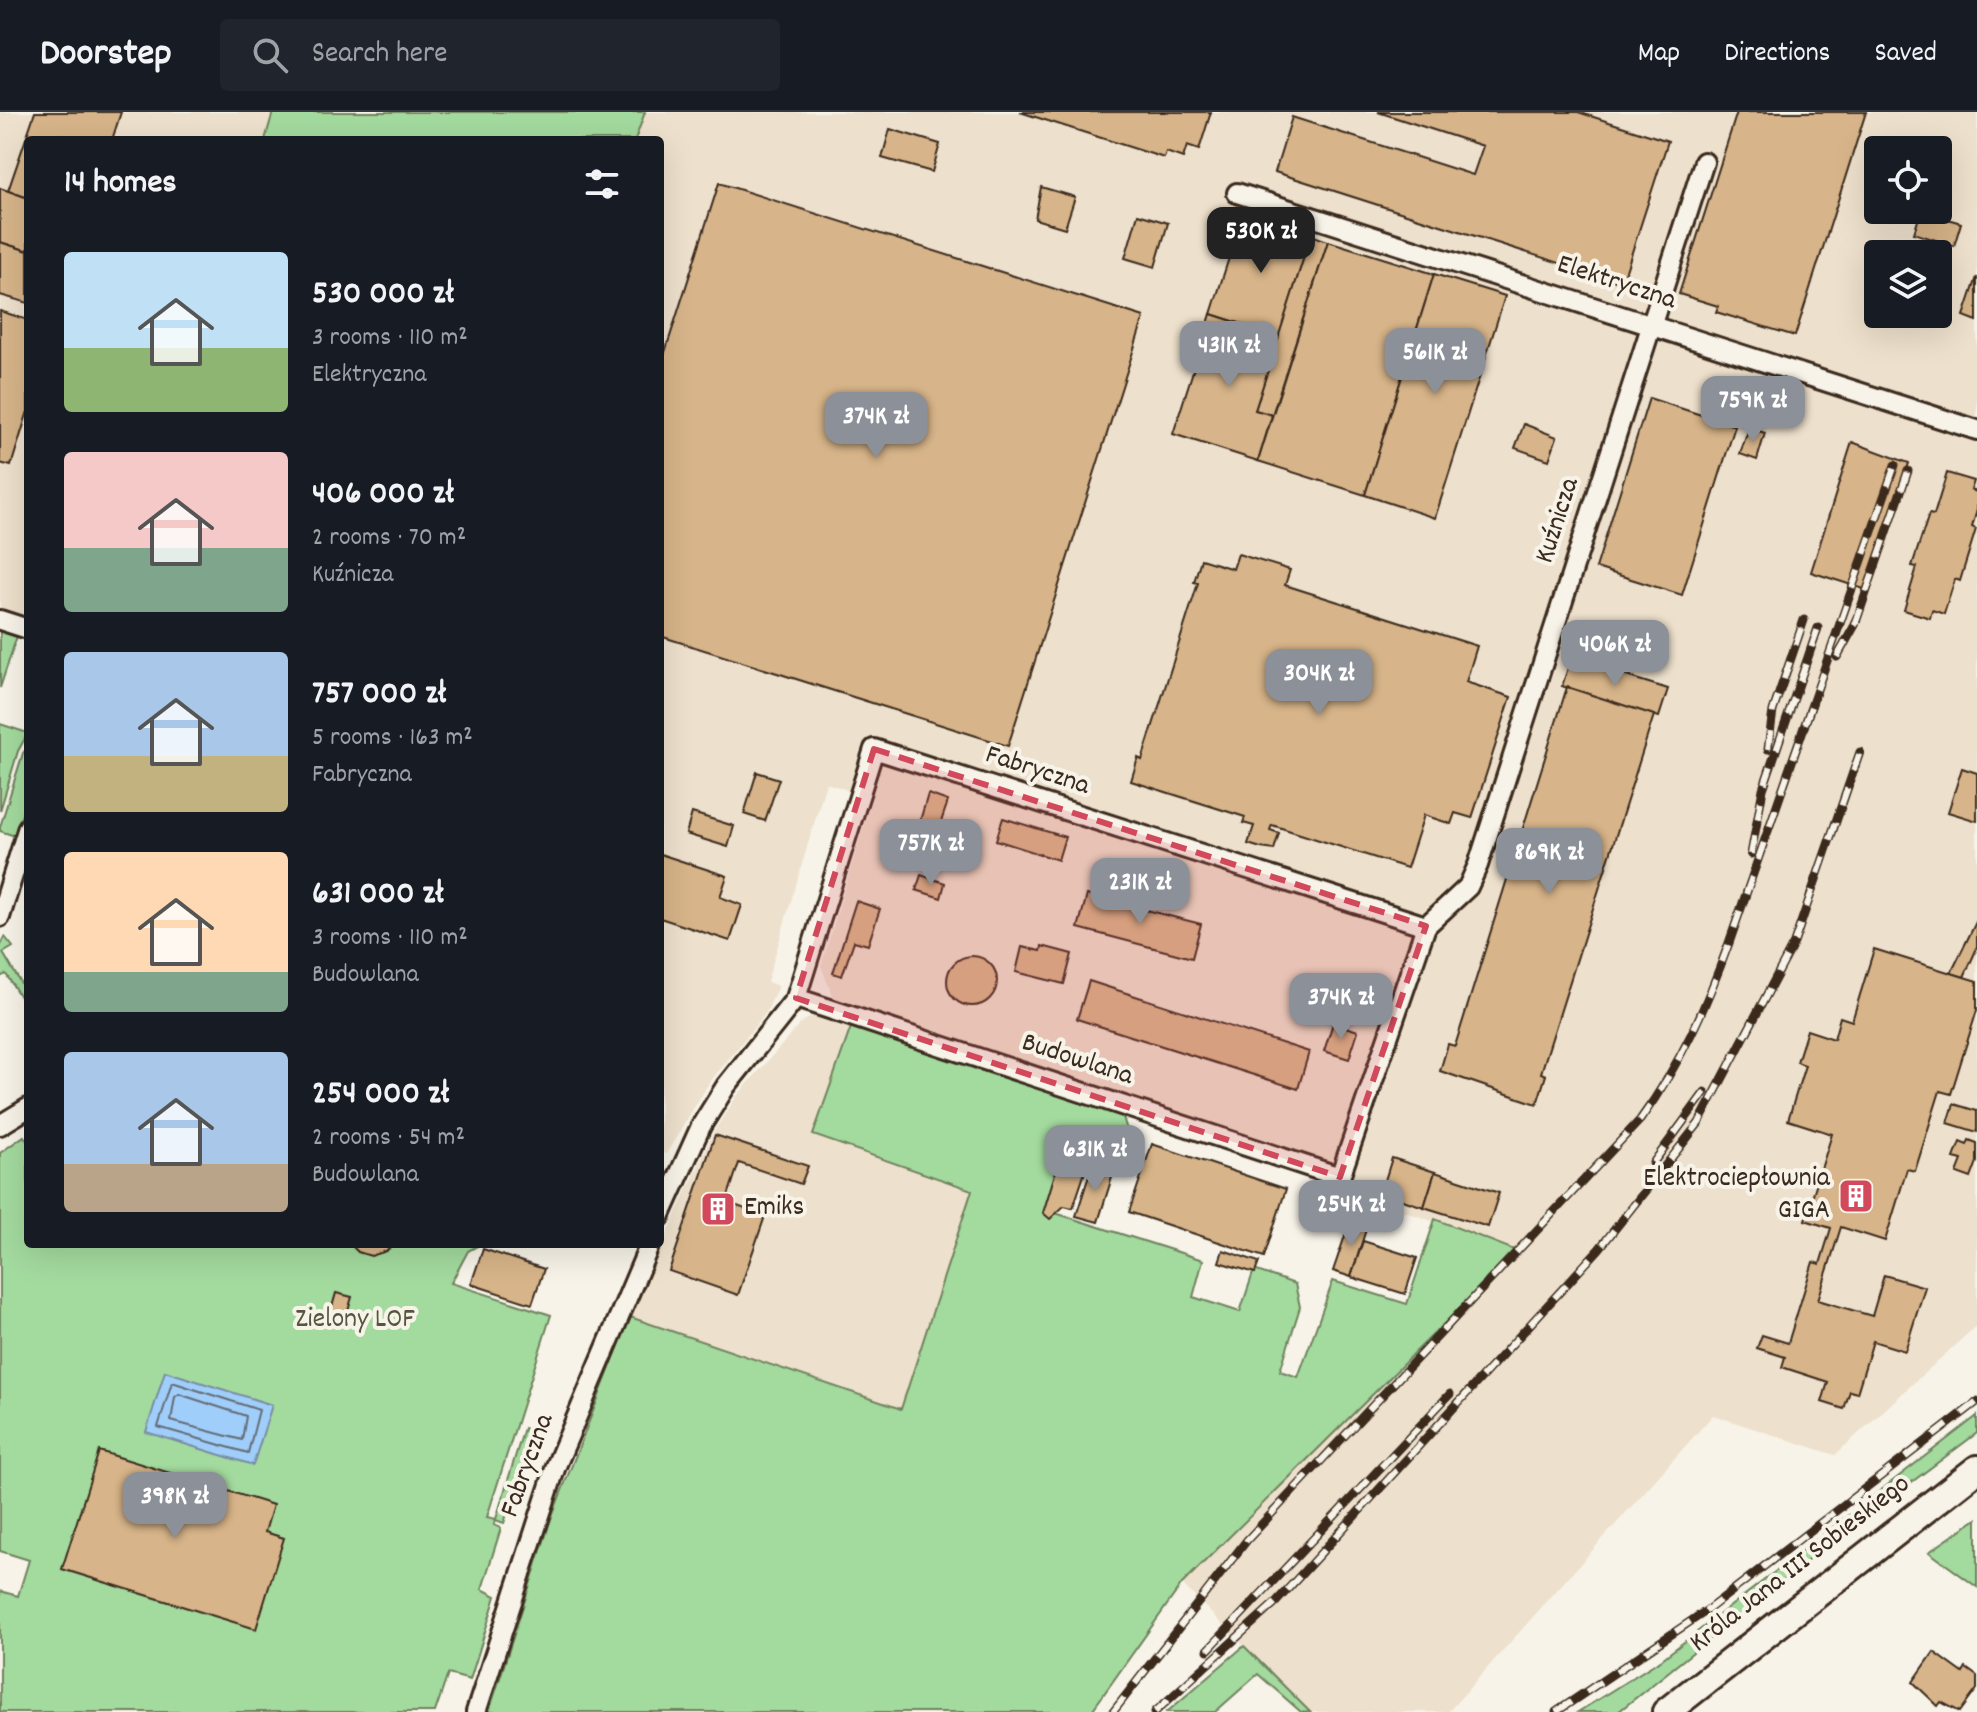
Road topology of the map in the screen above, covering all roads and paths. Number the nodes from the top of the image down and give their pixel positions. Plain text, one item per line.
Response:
1 (1704, 162) dead end
2 (1237, 193) dead end
3 (1651, 325) junction
4 (1977, 430) edge
5 (0, 620) edge
6 (24, 628) edge
7 (24, 840) edge
8 (0, 917) edge
9 (1426, 926) junction
10 (796, 998) junction
11 (24, 1110) edge
12 (0, 1125) edge
13 (664, 1207) edge
14 (648, 1248) edge
15 (1977, 1469) edge
16 (476, 1712) edge
17 (1666, 1712) edge

1 - 3 street, Kuźnicza
2 - 3 street, Elektryczna
3 - 4 street, Elektryczna
3 - 9 street, Kuźnicza
5 - 6 street
7 - 8 street
9 - 10 street, Budowlana
9 - 10 street, Fabryczna
10 - 13 street, Fabryczna
11 - 12 street
14 - 16 street, Fabryczna
15 - 17 main road, Króla Jana III Sobieskiego

